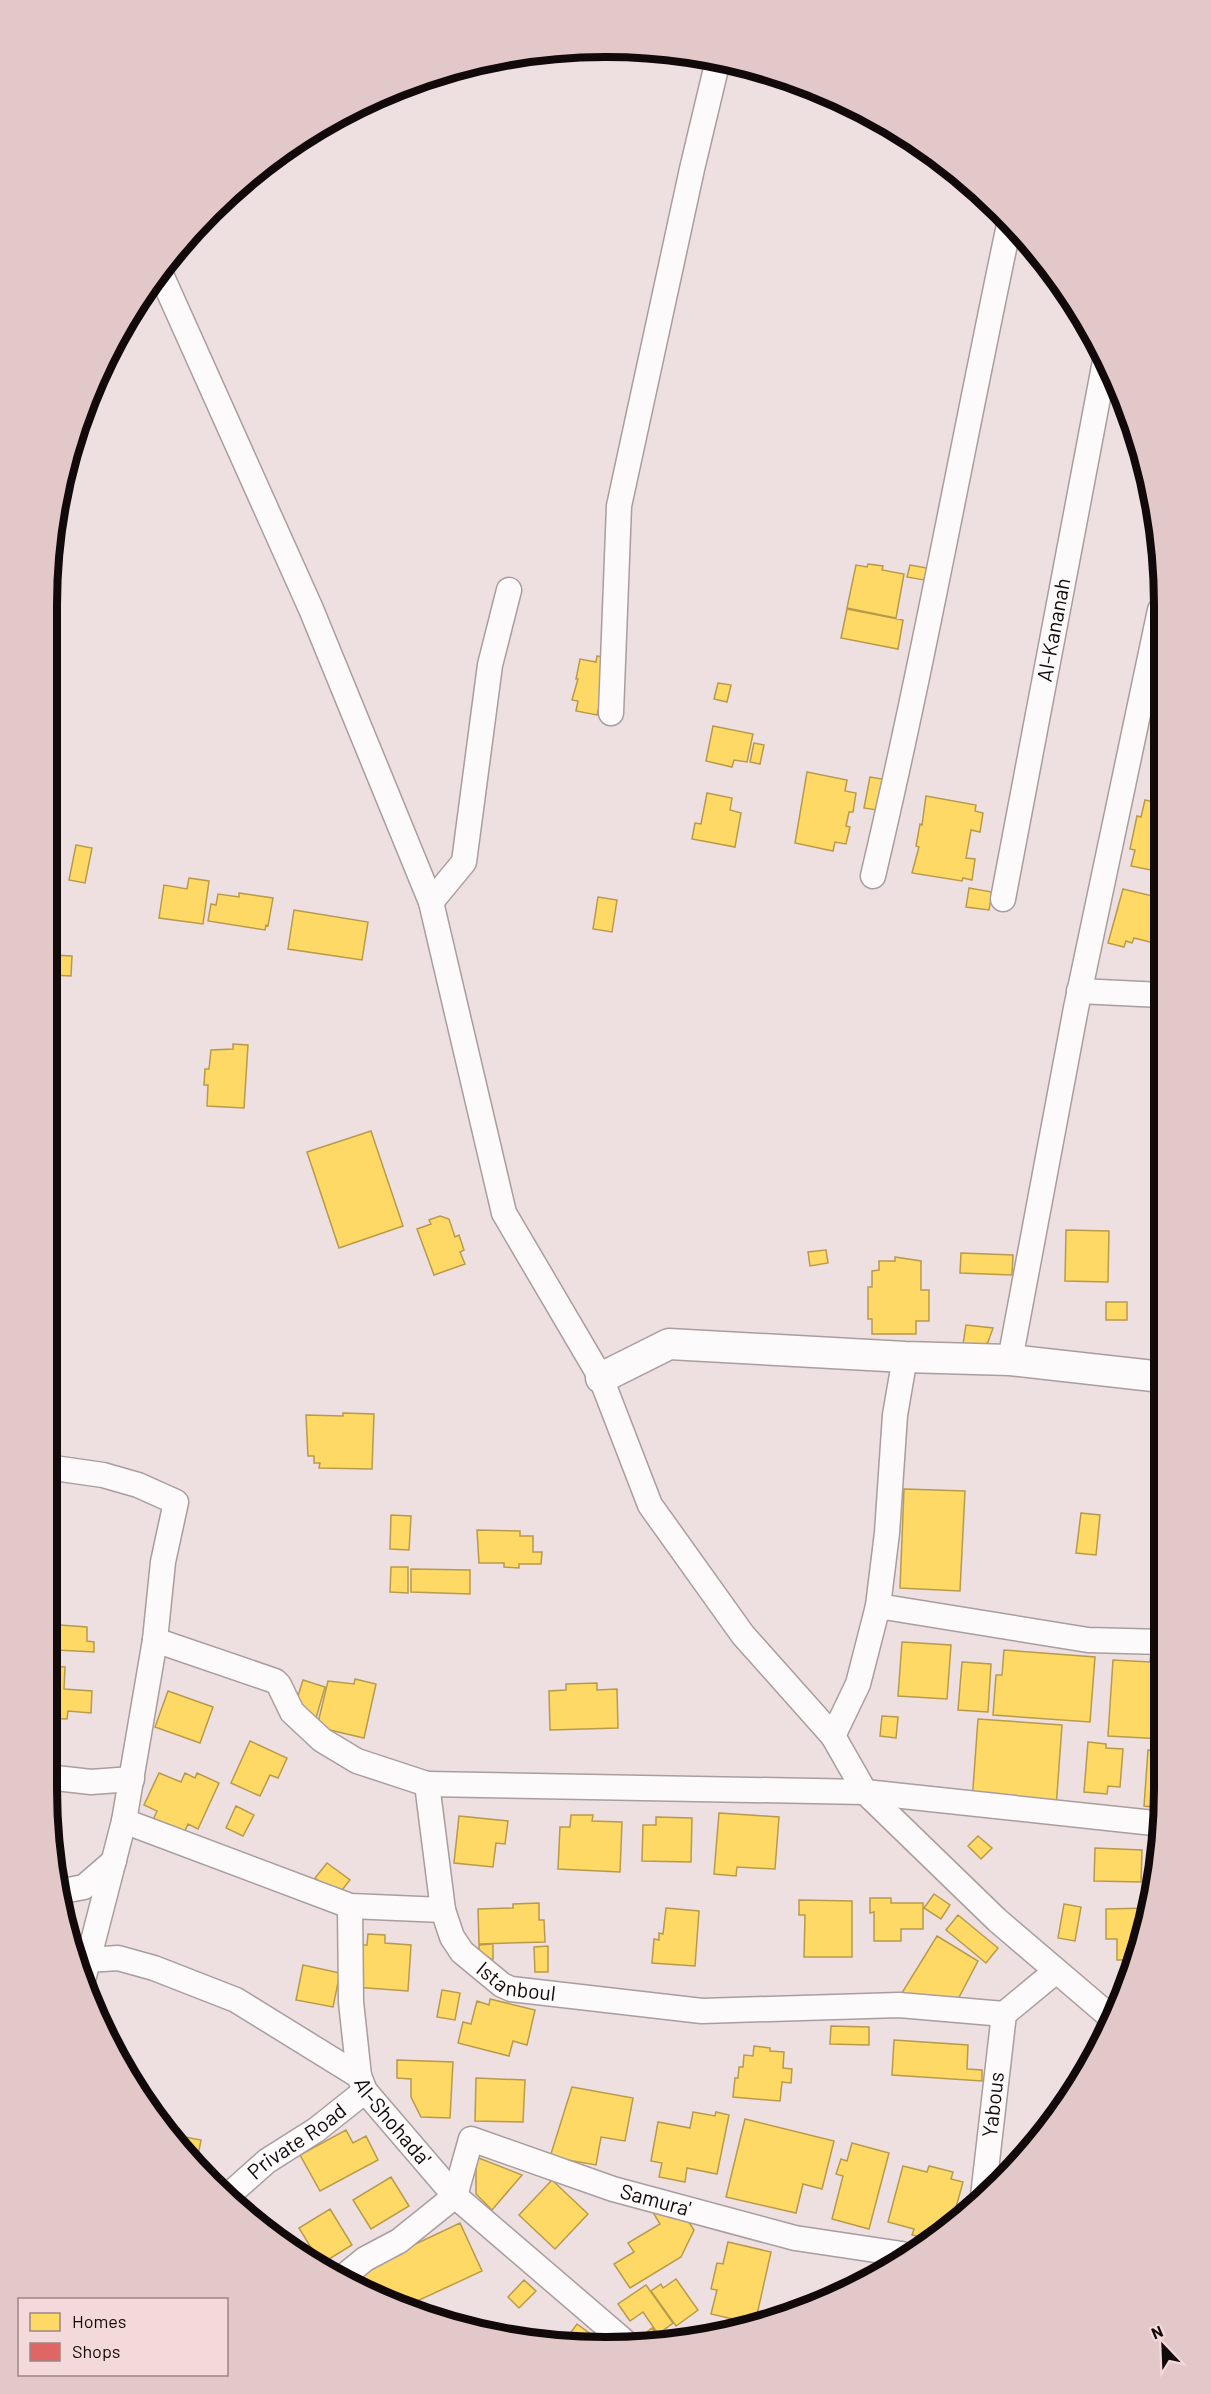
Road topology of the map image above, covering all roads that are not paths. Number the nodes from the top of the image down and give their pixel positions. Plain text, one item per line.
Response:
1 (716, 69) edge
2 (1007, 233) edge
3 (164, 281) edge
4 (1102, 373) edge
5 (508, 590) dead end
6 (1154, 638) edge
7 (611, 713) dead end
8 (873, 876) dead end
9 (1004, 899) dead end
10 (431, 902) junction
11 (1079, 991) junction
12 (1154, 995) edge
13 (905, 1357) junction
14 (1010, 1360) junction
15 (1154, 1376) edge
16 (601, 1378) junction
17 (57, 1468) edge
18 (878, 1606) junction
19 (155, 1640) junction
20 (1154, 1642) edge
21 (833, 1736) junction
22 (57, 1779) edge
23 (132, 1779) junction
24 (427, 1784) junction
25 (865, 1792) junction
26 (124, 1821) junction
27 (1153, 1823) edge
28 (114, 1862) junction
29 (67, 1890) edge
30 (350, 1906) junction
31 (443, 1910) junction
32 (86, 1966) edge
33 (88, 1969) edge
34 (1056, 1971) junction
35 (1105, 2013) edge
36 (1004, 2014) junction
37 (362, 2083) junction
38 (984, 2184) edge
39 (233, 2191) edge
40 (455, 2196) junction
41 (897, 2253) edge
42 (348, 2273) edge
43 (619, 2337) edge

1 - 7 street
2 - 8 street
3 - 10 street
4 - 9 street, Al-Kananah
5 - 10 street
6 - 11 street
10 - 16 street
11 - 12 street
11 - 14 street
13 - 14 street
13 - 16 street
13 - 18 street
14 - 15 street
16 - 21 street
17 - 19 street
18 - 20 street
18 - 21 street
19 - 23 street
19 - 24 street
21 - 25 street
22 - 23 street
23 - 26 street
24 - 25 street
24 - 31 street, Istanboul
25 - 27 street
25 - 34 street
26 - 28 street
26 - 30 street
28 - 29 street
28 - 32 street
30 - 31 street
30 - 37 street
31 - 36 street, Istanboul
33 - 37 street, Al-Shohada'
34 - 35 street
34 - 36 street
36 - 38 street, Yabous
37 - 39 street, Private Road
37 - 40 street, Al-Shohada'
40 - 41 street, Samura'
40 - 42 street
40 - 43 street, Al-Shohada'

